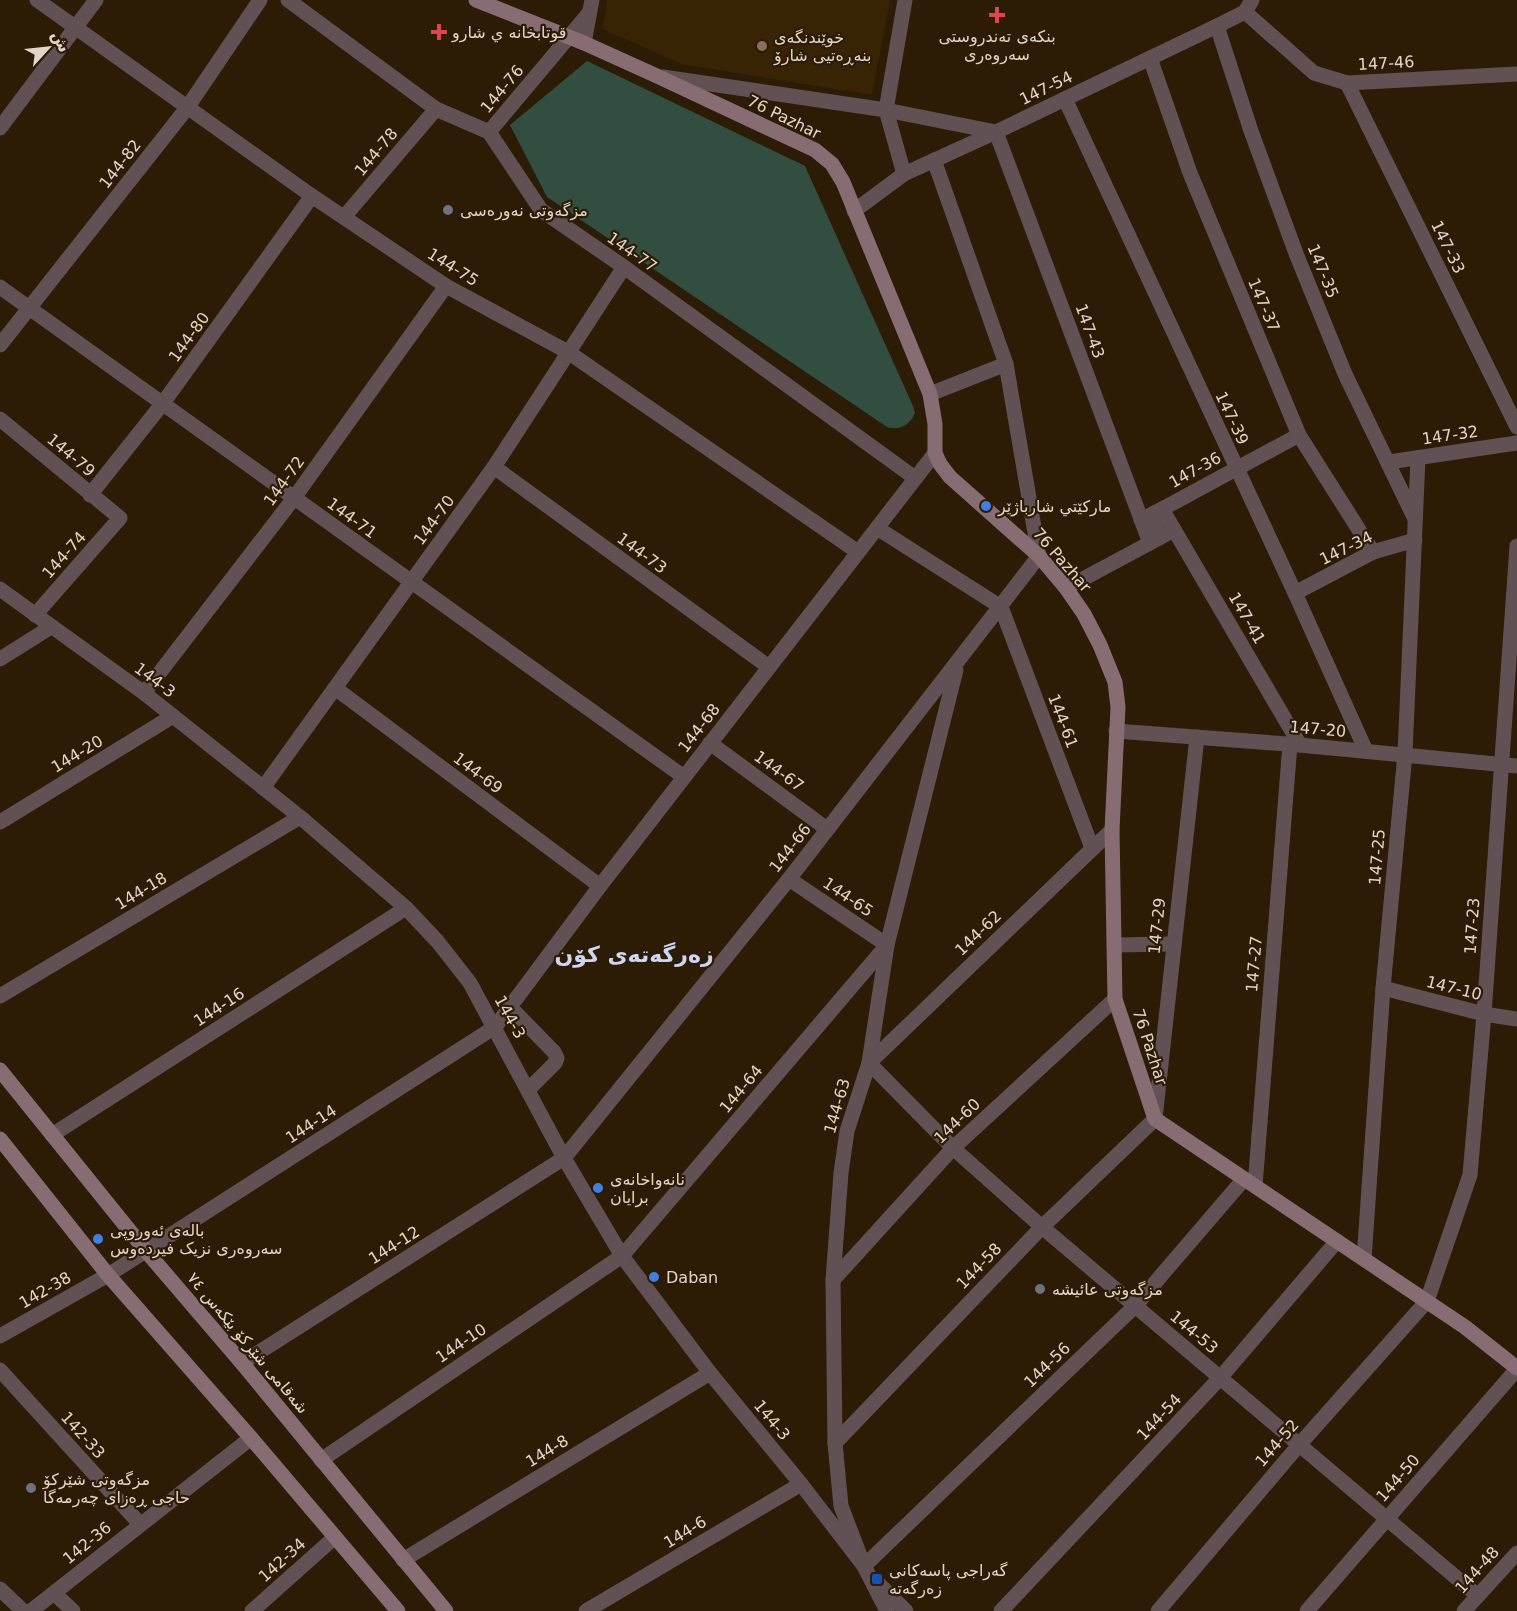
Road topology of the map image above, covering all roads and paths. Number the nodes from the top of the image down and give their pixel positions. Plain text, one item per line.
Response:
1 (37, 0) edge
2 (96, 0) edge
3 (261, 0) edge
4 (288, 0) edge
5 (476, 0) edge
6 (905, 0) edge
7 (1249, 6) edge
8 (591, 7) edge
9 (1217, 26) junction
10 (76, 28) junction
11 (569, 38) junction
12 (584, 44) junction
13 (1150, 58) junction
14 (1517, 74) edge
15 (657, 76) junction
16 (1347, 83) junction
17 (1065, 99) junction
18 (187, 108) junction
19 (436, 109) junction
20 (886, 110) junction
21 (0, 128) edge
22 (489, 132) junction
23 (996, 132) junction
24 (934, 160) junction
25 (904, 174) junction
26 (312, 196) junction
27 (854, 211) junction
28 (344, 217) junction
29 (624, 267) junction
30 (0, 286) edge
31 (446, 286) junction
32 (29, 308) junction
33 (0, 345) edge
34 (568, 352) junction
35 (1006, 364) junction
36 (930, 394) junction
37 (163, 404) junction
38 (0, 419) edge
39 (1517, 427) edge
40 (1299, 435) junction
41 (1517, 443) edge
42 (934, 453) junction
43 (1418, 458) junction
44 (1389, 462) junction
45 (494, 467) junction
46 (1236, 468) junction
47 (915, 478) junction
48 (90, 495) junction
49 (294, 498) junction
50 (1162, 509) junction
51 (120, 518) joint
52 (1141, 520) junction
53 (1416, 522) junction
54 (1157, 525) junction
55 (877, 528) junction
56 (1174, 530) junction
57 (1415, 540) junction
58 (1150, 543) junction
59 (1517, 546) edge
60 (858, 552) junction
61 (1374, 552) junction
62 (1039, 556) junction
63 (411, 582) junction
64 (1066, 588) junction
65 (0, 589) edge
66 (1295, 594) junction
67 (1001, 607) junction
68 (34, 615) junction
69 (51, 627) junction
70 (0, 659) edge
71 (957, 663) junction
72 (769, 667) junction
73 (335, 688) junction
74 (144, 693) junction
75 (173, 716) junction
76 (1116, 731) junction
77 (1197, 738) junction
78 (710, 743) junction
79 (1295, 744) junction
80 (1366, 752) junction
81 (1405, 754) junction
82 (1509, 765) edge
83 (684, 777) junction
84 (263, 788) junction
85 (300, 817) junction
86 (0, 822) edge
87 (827, 829) junction
88 (1112, 830) junction
89 (1092, 848) junction
90 (789, 879) junction
91 (600, 886) junction
92 (406, 908) junction
93 (1174, 944) junction
94 (887, 945) junction
95 (1114, 945) junction
96 (1383, 988) junction
97 (0, 996) edge
98 (1116, 999) junction
99 (510, 1007) junction
100 (1484, 1014) junction
101 (1517, 1019) edge
102 (495, 1027) junction
103 (869, 1063) junction
104 (0, 1070) edge
105 (528, 1090) junction
106 (1155, 1119) junction
107 (52, 1135) junction
108 (1, 1143) edge
109 (953, 1148) junction
110 (564, 1158) junction
111 (1249, 1182) junction
112 (1042, 1227) junction
113 (1336, 1241) junction
114 (146, 1251) junction
115 (622, 1256) junction
116 (1364, 1259) junction
117 (108, 1275) junction
118 (833, 1281) junction
119 (1427, 1301) junction
120 (1135, 1305) junction
121 (0, 1336) edge
122 (242, 1363) junction
123 (1517, 1369) edge
124 (0, 1370) edge
125 (710, 1373) junction
126 (1220, 1378) junction
127 (251, 1438) junction
128 (835, 1443) junction
129 (1299, 1445) junction
130 (321, 1460) junction
131 (801, 1484) junction
132 (1386, 1519) junction
133 (140, 1524) junction
134 (335, 1537) junction
135 (1517, 1553) edge
136 (403, 1560) junction
137 (866, 1569) junction
138 (0, 1588) edge
139 (54, 1593) junction
140 (1478, 1596) junction
141 (23, 1611) edge
142 (31, 1611) edge
143 (73, 1611) edge
144 (252, 1611) edge
145 (398, 1611) edge
146 (446, 1611) edge
147 (586, 1611) edge
148 (888, 1611) edge
149 (906, 1611) edge
150 (1001, 1611) edge
151 (1158, 1611) edge
152 (1307, 1611) edge
153 (1464, 1611) edge

1 - 10 street, 144-75
2 - 10 street
3 - 18 street, 144-82
4 - 19 street
5 - 11 street, 76 Pazhar
6 - 20 street
7 - 9 street, 147-54
7 - 16 street, 147-46
8 - 11 street, 144-76
8 - 12 street
9 - 13 street, 147-54
9 - 44 street, 147-35
10 - 18 street, 144-75
10 - 21 street
11 - 12 street, 76 Pazhar
11 - 22 street, 144-76
12 - 15 street, 76 Pazhar
13 - 17 street, 147-54
13 - 40 street, 147-37
14 - 16 street, 147-46
15 - 20 street
15 - 27 street, 76 Pazhar
16 - 39 street, 147-33
17 - 23 street, 147-54
17 - 46 street, 147-39
18 - 26 street, 144-75
18 - 32 street, 144-82
19 - 22 street
19 - 28 street, 144-78
20 - 23 street
20 - 25 street
22 - 29 street, 144-77
23 - 24 street, 147-54
23 - 52 street, 147-43
24 - 25 street, 147-54
24 - 35 street
25 - 27 street, 147-54
26 - 28 street, 144-75
26 - 37 street, 144-80
27 - 36 street, 76 Pazhar
28 - 31 street, 144-75
29 - 34 street, 144-70
29 - 47 street, 144-77
30 - 32 street, 144-71
31 - 34 street, 144-75
31 - 49 street, 144-72
32 - 33 street, 144-82
32 - 37 street, 144-71
34 - 45 street, 144-70
34 - 60 street, 144-75
35 - 36 street
35 - 62 street
36 - 42 street, 76 Pazhar
37 - 48 street, 144-80
37 - 49 street, 144-71
38 - 48 street, 144-79
40 - 46 street, 147-36
40 - 61 street, 147-37
41 - 43 street, 147-32
42 - 47 street, 144-68
42 - 62 street, 76 Pazhar
43 - 44 street, 147-32
43 - 53 street, 147-25
44 - 53 street, 147-35
45 - 63 street, 144-70
45 - 72 street, 144-73
46 - 50 street, 147-36
46 - 66 street, 147-39
47 - 55 street, 144-68
48 - 51 street, 144-79
49 - 63 street, 144-71
49 - 74 street, 144-72
50 - 52 street
50 - 54 street, 147-36
50 - 56 street, 147-41
51 - 68 street, 144-74
52 - 54 street
52 - 58 street, 147-43
53 - 57 street, 147-25
54 - 56 street
54 - 58 street, 147-36
55 - 60 street, 144-68
55 - 67 street
56 - 58 street
56 - 79 street, 147-41
57 - 61 street, 147-34
57 - 81 street, 147-25
58 - 64 street
59 - 82 street, 147-23
60 - 72 street, 144-68
61 - 66 street, 147-34
62 - 64 street, 76 Pazhar
62 - 67 street, 144-66
63 - 73 street, 144-70
63 - 83 street, 144-71
64 - 76 street, 76 Pazhar
65 - 68 street, 144-3
66 - 80 street, 147-39
67 - 71 street, 144-66
67 - 89 street, 144-61
68 - 69 street, 144-3
69 - 70 street
69 - 74 street, 144-3
71 - 87 street, 144-66
71 - 94 street, 144-63
72 - 78 street, 144-68
73 - 84 street, 144-70
73 - 91 street, 144-69
74 - 75 street, 144-3
75 - 84 street, 144-3
75 - 86 street, 144-20
76 - 77 street, 147-20
76 - 88 street, 76 Pazhar
77 - 79 street, 147-20
77 - 93 street, 147-29
78 - 83 street, 144-68
78 - 87 street, 144-67
79 - 80 street, 147-20
79 - 111 street, 147-27
80 - 81 street, 147-20
81 - 82 street, 147-20
81 - 96 street, 147-25
82 - 100 street, 147-23
83 - 91 street, 144-68
84 - 85 street, 144-3
85 - 92 street, 144-3
85 - 97 street, 144-18
87 - 90 street, 144-66
88 - 89 street, 144-62
88 - 95 street, 76 Pazhar
89 - 103 street, 144-62
90 - 94 street, 144-65
90 - 110 street, 144-66
91 - 99 street, 144-68
92 - 102 street, 144-3
92 - 107 street, 144-16
93 - 95 street
93 - 106 street, 147-29
94 - 103 street, 144-63
94 - 115 street, 144-64
95 - 98 street, 76 Pazhar
96 - 100 street, 147-10
96 - 116 street, 147-25
98 - 106 street, 76 Pazhar
98 - 109 street, 144-60
99 - 102 street, 144-68
99 - 105 street
100 - 101 street, 147-10
100 - 119 street, 147-23
102 - 105 street, 144-3
102 - 114 street, 144-14
103 - 109 street, 144-53
103 - 118 street, 144-63
104 - 107 street, شەقامی شێرکۆ بێکەس ٧٤
105 - 110 street, 144-3
106 - 111 street
106 - 112 street, 144-58
107 - 114 street, شەقامی شێرکۆ بێکەس ٧٤
108 - 117 street
109 - 112 street, 144-53
109 - 118 street, 144-60
110 - 115 street, 144-3
110 - 122 street, 144-12
111 - 113 street
111 - 120 street, 144-56
112 - 120 street, 144-53
112 - 128 street, 144-58
113 - 116 street
113 - 126 street, 144-54
114 - 117 street, 144-14
114 - 122 street, شەقامی شێرکۆ بێکەس ٧٤
115 - 125 street, 144-3
115 - 130 street, 144-10
116 - 119 street
117 - 121 street, 142-38
117 - 127 street
118 - 128 street, 144-63
119 - 123 street
119 - 129 street, 144-52
120 - 126 street, 144-53
120 - 137 street, 144-56
122 - 130 street, شەقامی شێرکۆ بێکەس ٧٤
123 - 132 street, 144-50
124 - 133 street, 142-33
125 - 131 street, 144-3
125 - 136 street, 144-8
126 - 129 street, 144-53
126 - 150 street, 144-54
127 - 133 street, 142-36
127 - 134 street
128 - 137 street, 144-63
129 - 132 street, 144-53
129 - 151 street, 144-52
130 - 136 street, شەقامی شێرکۆ بێکەس ٧٤
131 - 137 street, 144-3
131 - 147 street, 144-6
132 - 140 street, 144-53
132 - 152 street, 144-50
133 - 139 street, 142-36
134 - 144 street, 142-34
134 - 145 street
135 - 140 street, 144-48
136 - 146 street, شەقامی شێرکۆ بێکەس ٧٤
137 - 148 street, 144-3
137 - 149 street, 144-3
138 - 141 street
139 - 142 street, 142-36
139 - 143 street
140 - 153 street, 144-48

